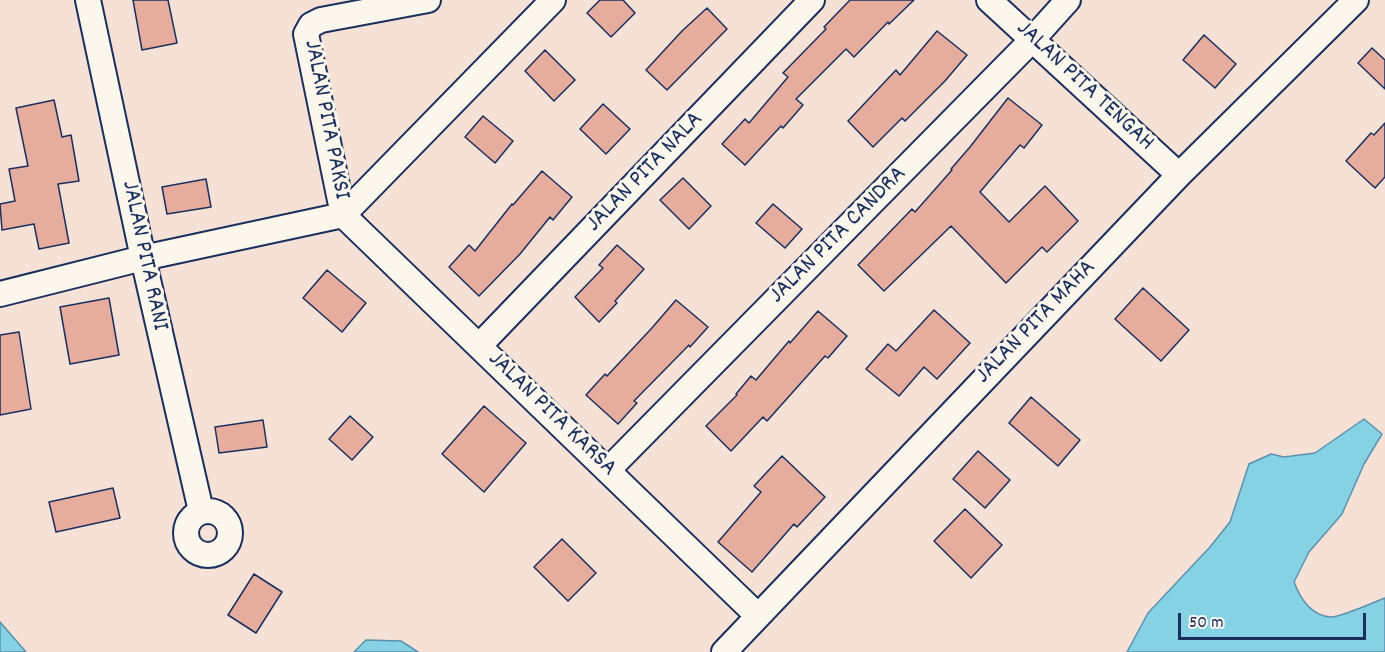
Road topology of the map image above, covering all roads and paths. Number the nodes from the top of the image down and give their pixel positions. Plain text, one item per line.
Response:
1 (88, 0) edge
2 (428, 0) edge
3 (553, 0) edge
4 (812, 0) edge
5 (989, 0) edge
6 (1068, 0) edge
7 (1356, 0) edge
8 (1032, 40) junction
9 (1179, 175) junction
10 (343, 215) junction
11 (143, 258) junction
12 (0, 294) edge
13 (479, 346) junction
14 (608, 470) junction
15 (201, 511) dead end
16 (758, 616) junction
17 (724, 652) edge

1 - 11 street, JALAN PITA RANI
2 - 10 street, JALAN PITA PAKSI
3 - 10 street, JALAN PITA PAKSI
4 - 13 street, JALAN PITA NALA
5 - 8 street, JALAN PITA TENGAH
6 - 8 street, JALAN PITA CANDRA
7 - 9 street, JALAN PITA MAHA
8 - 9 street, JALAN PITA TENGAH
8 - 14 street, JALAN PITA CANDRA
9 - 16 street, JALAN PITA MAHA
10 - 11 street
10 - 13 street, JALAN PITA KARSA
11 - 12 street
11 - 15 street, JALAN PITA RANI
13 - 14 street, JALAN PITA KARSA
14 - 16 street, JALAN PITA KARSA
16 - 17 street, JALAN PITA MAHA

